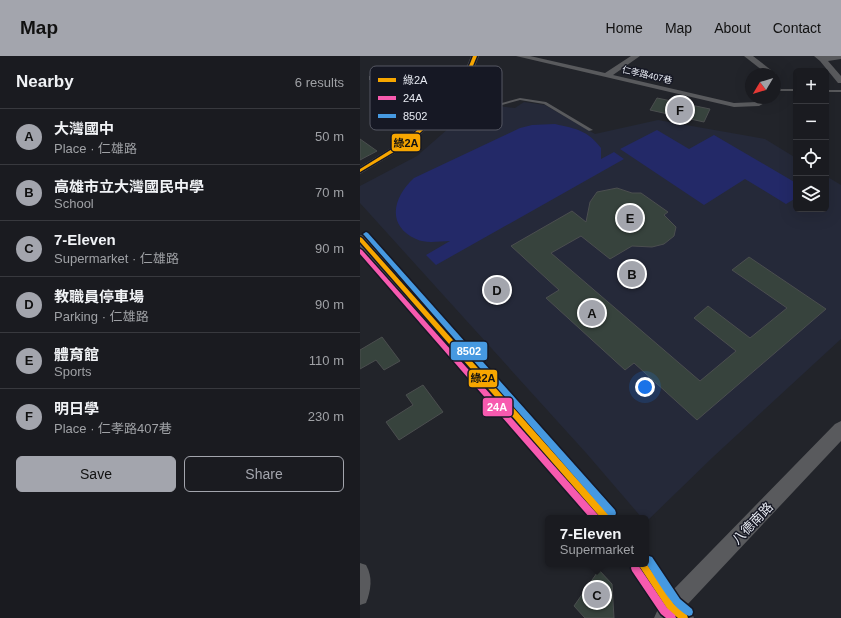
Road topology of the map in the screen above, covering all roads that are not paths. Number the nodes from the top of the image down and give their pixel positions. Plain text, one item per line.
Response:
1 (475, 56) edge
2 (520, 56) edge
3 (636, 56) edge
4 (748, 56) edge
5 (841, 57) edge
6 (821, 58) edge
7 (471, 66) edge
8 (765, 68) edge
9 (606, 76) junction
10 (841, 81) edge
11 (793, 90) edge
12 (781, 91) edge
13 (829, 91) edge
14 (841, 91) edge
15 (502, 104) edge
16 (759, 104) edge
17 (420, 130) edge
18 (591, 130) dead end
19 (360, 171) edge
20 (360, 239) edge
21 (841, 429) edge
22 (603, 515) edge
23 (644, 567) edge
24 (360, 571) edge
25 (360, 597) edge
26 (673, 614) edge

1 - 7 street
2 - 9 street, 仁孝路407巷
3 - 9 street
4 - 8 street
5 - 6 street
6 - 10 street
9 - 16 street, 仁孝路407巷
11 - 12 lane
13 - 14 lane
15 - 18 lane
17 - 19 street
20 - 22 street
21 - 26 street, 八德南路
23 - 26 street
24 - 25 street

